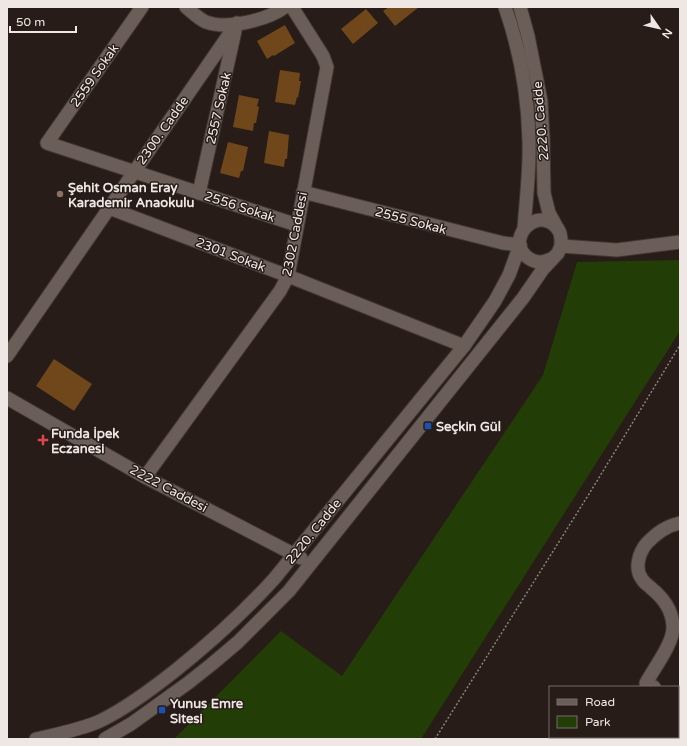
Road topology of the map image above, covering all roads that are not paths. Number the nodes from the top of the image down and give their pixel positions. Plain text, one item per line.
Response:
1 (142, 7) edge
2 (186, 7) edge
3 (285, 7) edge
4 (292, 7) edge
5 (505, 7) edge
6 (520, 7) edge
7 (237, 23) junction
8 (47, 143) joint
9 (134, 171) junction
10 (303, 192) junction
11 (199, 193) junction
12 (109, 208) junction
13 (297, 225) junction
14 (524, 229) junction
15 (560, 233) junction
16 (680, 242) edge
17 (520, 245) junction
18 (561, 246) junction
19 (553, 258) junction
20 (288, 276) junction
21 (464, 346) junction
22 (7, 356) edge
23 (7, 398) edge
24 (145, 476) junction
25 (680, 523) edge
26 (294, 554) junction
27 (311, 563) junction
28 (652, 686) edge
29 (36, 739) edge
30 (105, 739) edge

1 - 8 street, 2559 Sokak
2 - 7 street
3 - 7 street
4 - 10 street, 2302 Caddesi
5 - 14 street, 2220. Cadde
6 - 15 street, 2220. Cadde
7 - 9 street, 2300. Cadde
7 - 11 street, 2557 Sokak
8 - 9 street, 2556 Sokak
9 - 11 street, 2556 Sokak
9 - 12 street, 2300. Cadde
10 - 13 street, 2302 Caddesi
10 - 17 street, 2555 Sokak
11 - 13 street, 2556 Sokak
12 - 20 street, 2301 Sokak
12 - 22 street, 2300. Cadde
13 - 20 street, 2302 Caddesi
14 - 15 street
14 - 17 street, 2220. Cadde
15 - 18 street, 2220. Cadde
16 - 18 street
17 - 19 street
17 - 21 street, 2220. Cadde
18 - 19 street, 2220. Cadde
19 - 27 street, 2220. Cadde
20 - 21 street, 2301 Sokak
20 - 24 street, 2302 Caddesi
21 - 26 street, 2220. Cadde
23 - 24 street, 2222 Caddesi
24 - 26 street, 2222 Caddesi
25 - 28 street
26 - 27 street, 2222 Caddesi
26 - 29 street, 2220. Cadde
27 - 30 street, 2220. Cadde

